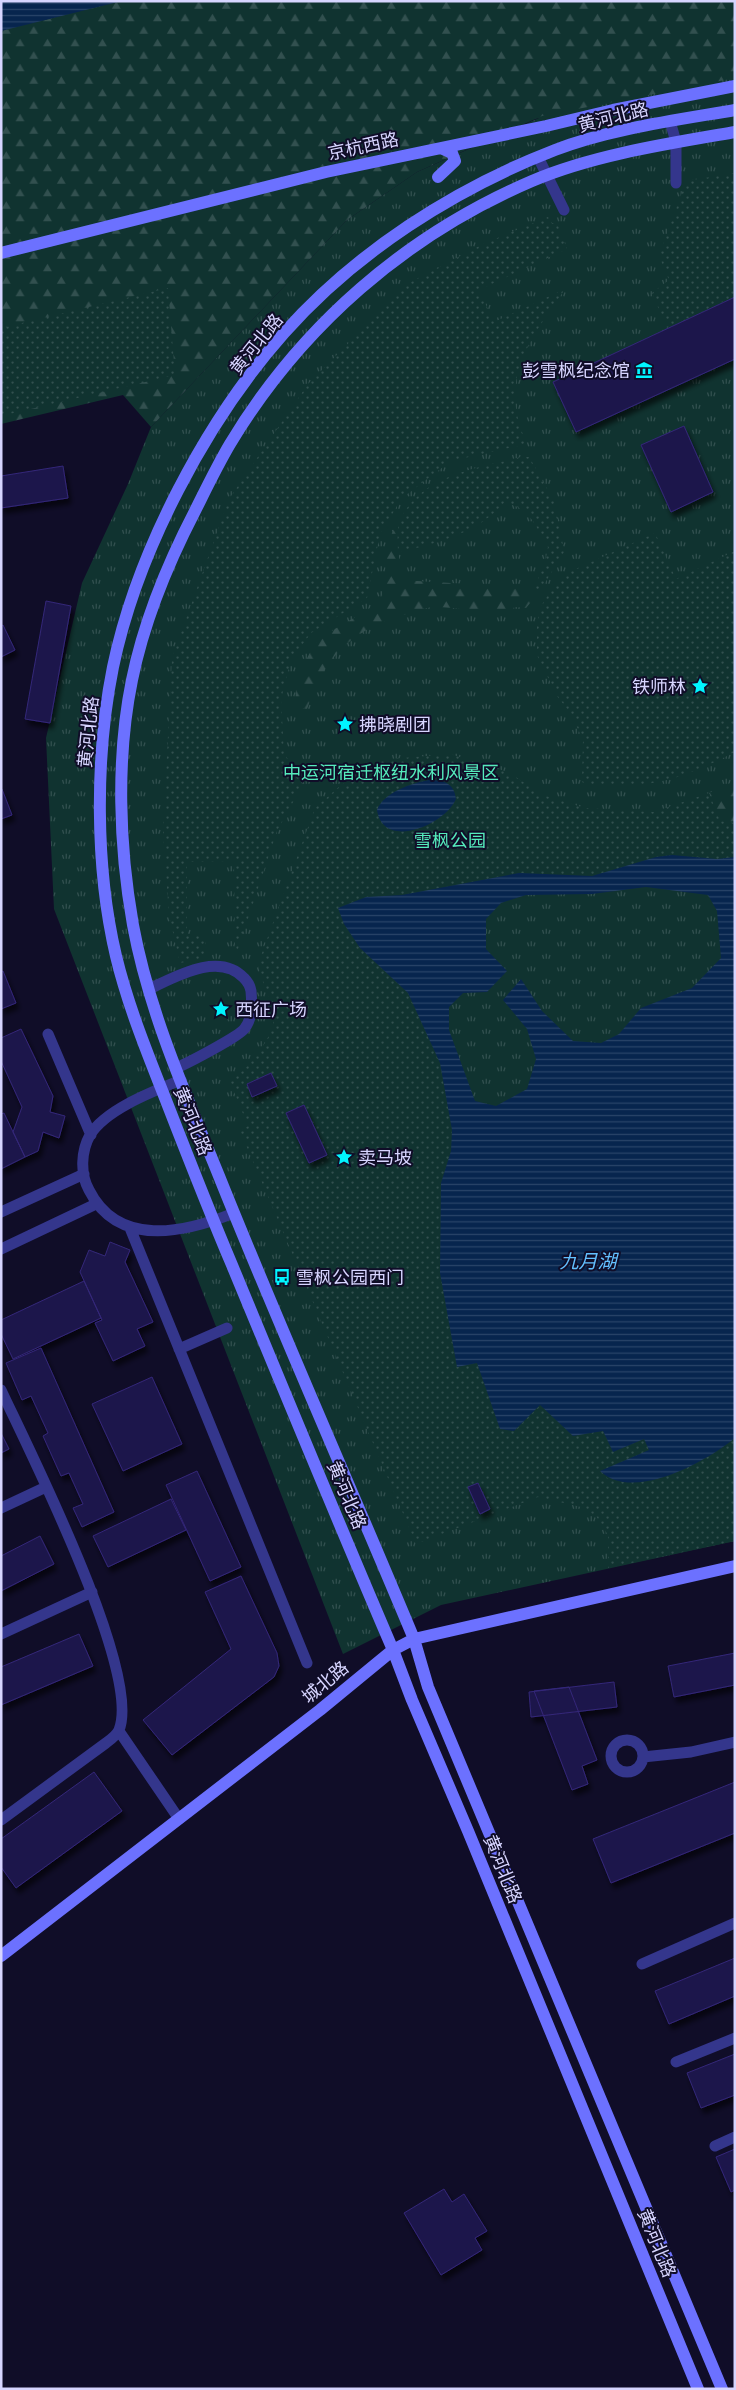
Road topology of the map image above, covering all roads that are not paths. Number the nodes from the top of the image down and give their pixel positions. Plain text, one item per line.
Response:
1 (735, 86) edge
2 (735, 110) edge
3 (670, 121) junction
4 (735, 132) edge
5 (676, 142) junction
6 (441, 148) junction
7 (538, 157) junction
8 (547, 175) junction
9 (438, 177) dead end
10 (676, 183) dead end
11 (564, 210) dead end
12 (1, 252) edge
13 (148, 989) junction
14 (48, 1034) dead end
15 (176, 1068) junction
16 (180, 1080) junction
17 (161, 1088) junction
18 (91, 1135) junction
19 (84, 1174) junction
20 (96, 1204) junction
21 (1, 1212) edge
22 (234, 1213) junction
23 (213, 1221) junction
24 (130, 1228) junction
25 (1, 1248) edge
26 (227, 1328) dead end
27 (179, 1349) junction
28 (1, 1390) edge
29 (46, 1487) junction
30 (1, 1508) edge
31 (735, 1566) edge
32 (92, 1592) junction
33 (1, 1634) edge
34 (414, 1639) junction
35 (393, 1650) junction
36 (307, 1663) dead end
37 (119, 1731) junction
38 (735, 1742) edge
39 (643, 1757) dead end
40 (179, 1819) junction
41 (1, 1820) edge
42 (735, 1923) edge
43 (1, 1956) edge
44 (642, 1964) dead end
45 (735, 2038) edge
46 (676, 2062) dead end
47 (735, 2137) edge
48 (715, 2146) dead end
49 (698, 2389) edge
50 (722, 2389) edge

1 - 6 main road, 京杭西路
2 - 3 main road, 黄河北路
3 - 5 lane
3 - 7 main road, 黄河北路
4 - 5 main road, 黄河北路
5 - 8 main road, 黄河北路
5 - 10 lane
6 - 9 main road
6 - 12 main road, 京杭西路
7 - 8 lane
7 - 17 main road, 黄河北路
8 - 11 lane
8 - 13 main road, 黄河北路
13 - 15 main road, 黄河北路
13 - 15 lane
14 - 18 lane
15 - 16 main road, 黄河北路
16 - 17 lane
16 - 22 main road, 黄河北路
17 - 18 lane
17 - 23 main road, 黄河北路
18 - 19 lane
19 - 20 lane
19 - 21 lane
20 - 24 lane
20 - 25 lane
22 - 23 lane
22 - 34 main road, 黄河北路
23 - 24 lane
23 - 35 main road, 黄河北路
24 - 27 lane
26 - 27 lane
27 - 36 lane
28 - 29 lane
29 - 30 lane
29 - 32 lane
31 - 34 main road, 城北路
32 - 33 lane
32 - 37 lane
34 - 35 main road, 城北路
34 - 50 main road, 黄河北路
35 - 40 main road, 城北路
35 - 49 main road, 黄河北路
37 - 40 lane
37 - 41 lane
38 - 39 lane
40 - 43 main road, 城北路
42 - 44 lane
45 - 46 lane
47 - 48 lane

